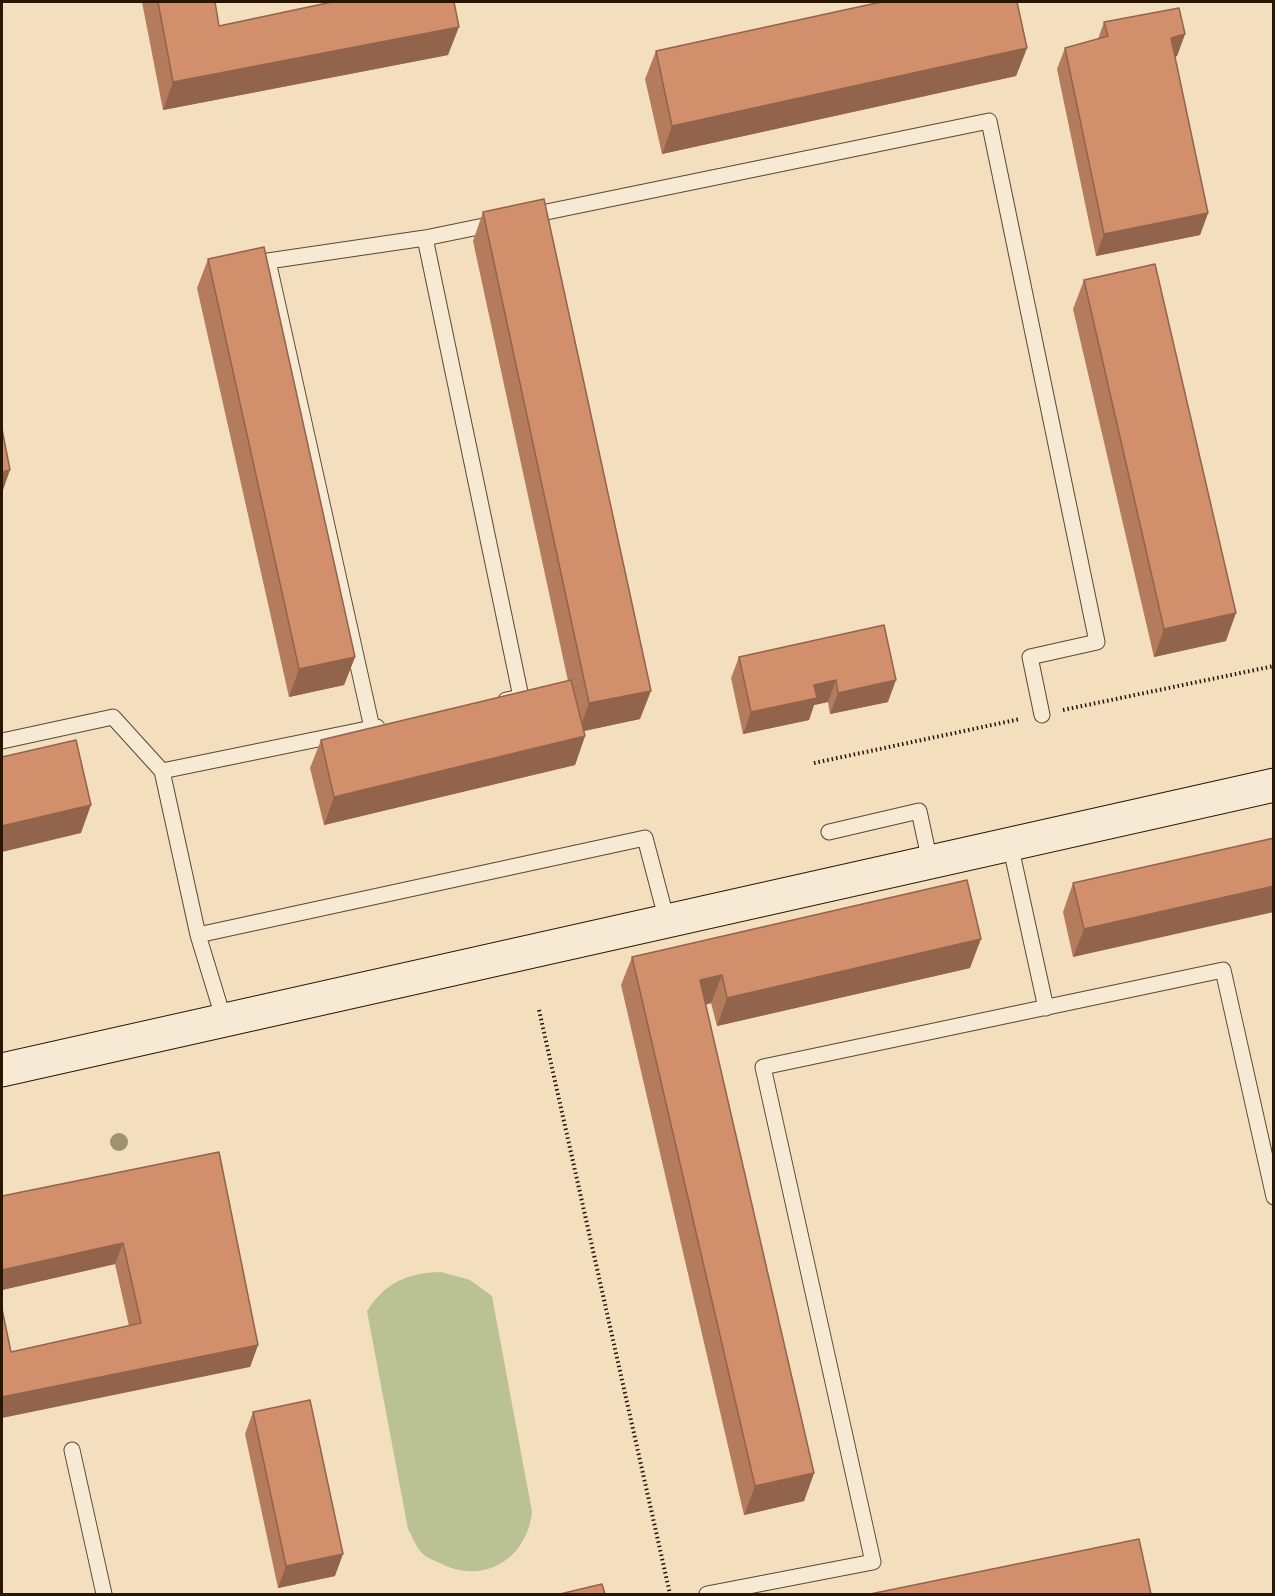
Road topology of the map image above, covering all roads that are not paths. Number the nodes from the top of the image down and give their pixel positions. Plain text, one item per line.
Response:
1 (425, 238) junction
2 (486, 704) edge
3 (1042, 715) dead end
4 (394, 723) edge
5 (372, 728) junction
6 (2, 741) edge
7 (162, 771) junction
8 (1274, 785) edge
9 (829, 832) dead end
10 (1010, 844) junction
11 (930, 862) junction
12 (667, 921) junction
13 (198, 935) junction
14 (1046, 1008) junction
15 (224, 1020) junction
16 (2, 1070) edge
17 (1274, 1197) edge
18 (72, 1450) dead end
19 (104, 1594) edge
20 (707, 1594) edge

1 - 2 lane
1 - 3 lane
1 - 5 lane
4 - 5 lane
5 - 7 lane
6 - 7 lane
7 - 13 lane
8 - 10 street
9 - 11 lane
10 - 11 street
10 - 14 lane
11 - 12 street
12 - 13 lane
12 - 15 street
13 - 15 lane
14 - 17 lane
14 - 20 lane
15 - 16 street
18 - 19 lane

